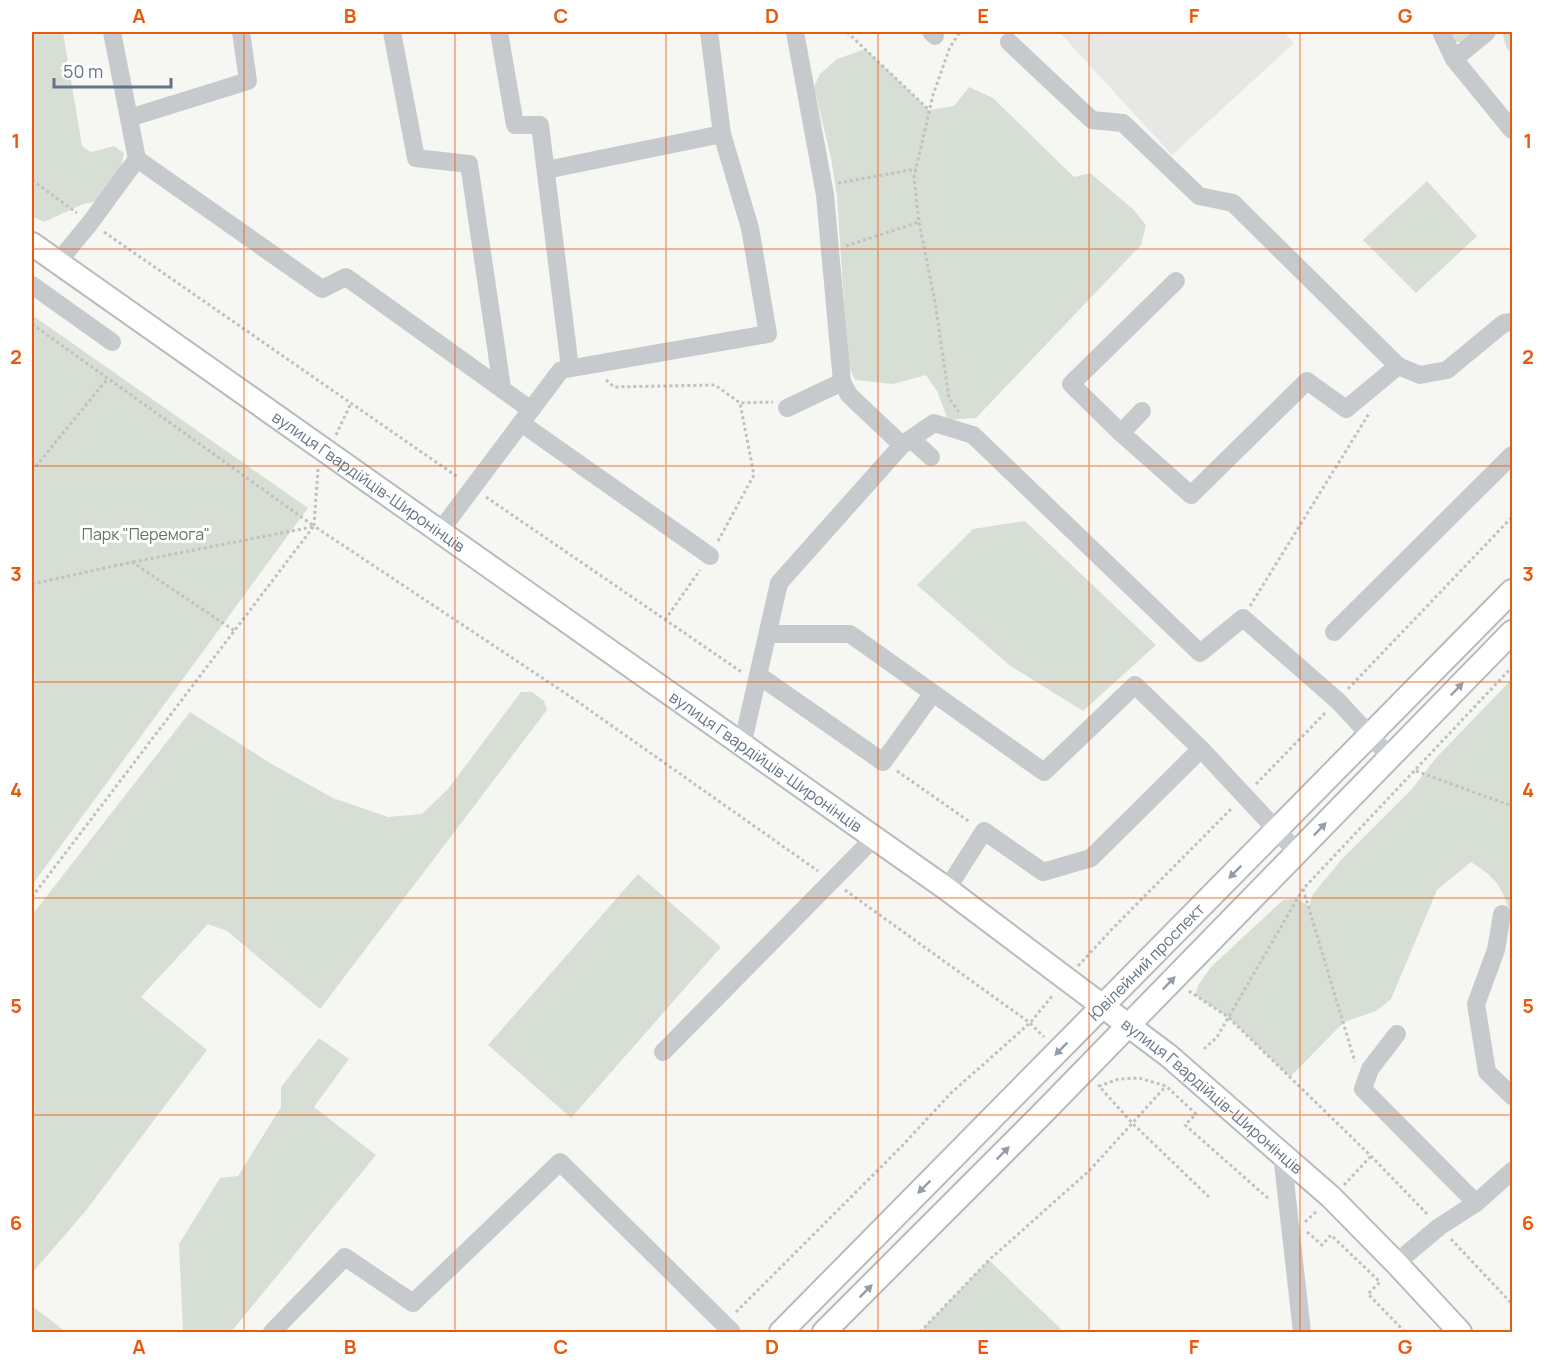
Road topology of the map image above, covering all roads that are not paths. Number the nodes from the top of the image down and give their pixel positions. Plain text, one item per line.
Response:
1 (112, 32) edge
2 (241, 32) edge
3 (392, 32) edge
4 (499, 32) edge
5 (709, 32) edge
6 (795, 32) edge
7 (1441, 32) edge
8 (1487, 32) edge
9 (1009, 42) dead end
10 (1454, 59) junction
11 (129, 118) junction
12 (1512, 130) edge
13 (722, 134) junction
14 (136, 159) junction
15 (546, 170) junction
16 (32, 244) edge
17 (58, 262) junction
18 (1176, 281) dead end
19 (32, 285) edge
20 (1512, 322) edge
21 (112, 342) dead end
22 (1398, 366) junction
23 (579, 367) junction
24 (842, 382) junction
25 (501, 388) junction
26 (794, 405) road end
27 (1142, 411) dead end
28 (526, 416) junction
29 (1121, 433) junction
30 (906, 442) junction
31 (1512, 455) edge
32 (931, 457) dead end
33 (440, 531) junction
34 (710, 556) dead end
35 (1512, 591) edge
36 (1334, 632) dead end
37 (1512, 632) edge
38 (768, 634) junction
39 (758, 679) junction
40 (933, 693) junction
41 (1370, 735) junction
42 (742, 746) junction
43 (1201, 749) junction
44 (1390, 757) junction
45 (1276, 830) junction
46 (873, 839) junction
47 (1297, 852) junction
48 (946, 889) junction
49 (1502, 914) dead end
50 (1102, 1007) junction
51 (1129, 1025) junction
52 (1397, 1034) dead end
53 (663, 1052) dead end
54 (1512, 1096) edge
55 (1282, 1154) junction
56 (1512, 1171) edge
57 (1476, 1203) junction
58 (1396, 1263) junction
59 (728, 1328) edge
60 (272, 1332) edge
61 (781, 1332) edge
62 (824, 1332) edge
63 (1302, 1332) edge
64 (1460, 1332) edge

1 - 11 lane
2 - 11 lane
3 - 25 lane
4 - 15 lane
5 - 13 lane
6 - 24 lane
7 - 10 lane
8 - 10 lane
9 - 22 lane
10 - 12 lane
11 - 14 lane
13 - 15 lane
13 - 23 lane
14 - 17 lane
14 - 25 lane
15 - 23 lane
16 - 17 main road, вулиця Гвардійців-Широнінців
17 - 33 main road, вулиця Гвардійців-Широнінців
18 - 29 lane
19 - 21 lane
20 - 22 lane
22 - 29 lane
23 - 28 lane
24 - 26 lane
24 - 30 lane
25 - 28 lane
27 - 29 lane
28 - 33 lane
28 - 34 lane
30 - 32 lane
30 - 38 lane
30 - 41 lane
31 - 36 lane
33 - 42 main road, вулиця Гвардійців-Широнінців
35 - 41 main road, Ювілейний проспект
44 -> 37 main road, Ювілейний проспект
38 - 39 lane
38 - 40 lane
39 - 40 lane
39 - 42 lane
40 - 43 lane
41 - 44 lane
41 - 45 main road, Ювілейний проспект
42 - 46 main road, вулиця Гвардійців-Широнінців
43 - 45 lane
43 - 48 lane
47 -> 44 main road, Ювілейний проспект
45 - 47 lane
45 -> 50 main road, Ювілейний проспект
46 - 48 main road, вулиця Гвардійців-Широнінців
46 - 53 lane
51 -> 47 main road, Ювілейний проспект
48 - 50 main road, вулиця Гвардійців-Широнінців
49 - 54 lane
50 - 51 main road, вулиця Гвардійців-Широнінців
50 -> 61 main road, Ювілейний проспект
51 - 55 main road, вулиця Гвардійців-Широнінців
62 -> 51 main road, Ювілейний проспект
52 - 57 lane
55 - 58 main road, вулиця Гвардійців-Широнінців
55 - 63 lane
56 - 57 lane
57 - 58 lane
58 - 64 main road, вулиця Гвардійців-Широнінців
59 - 60 lane

